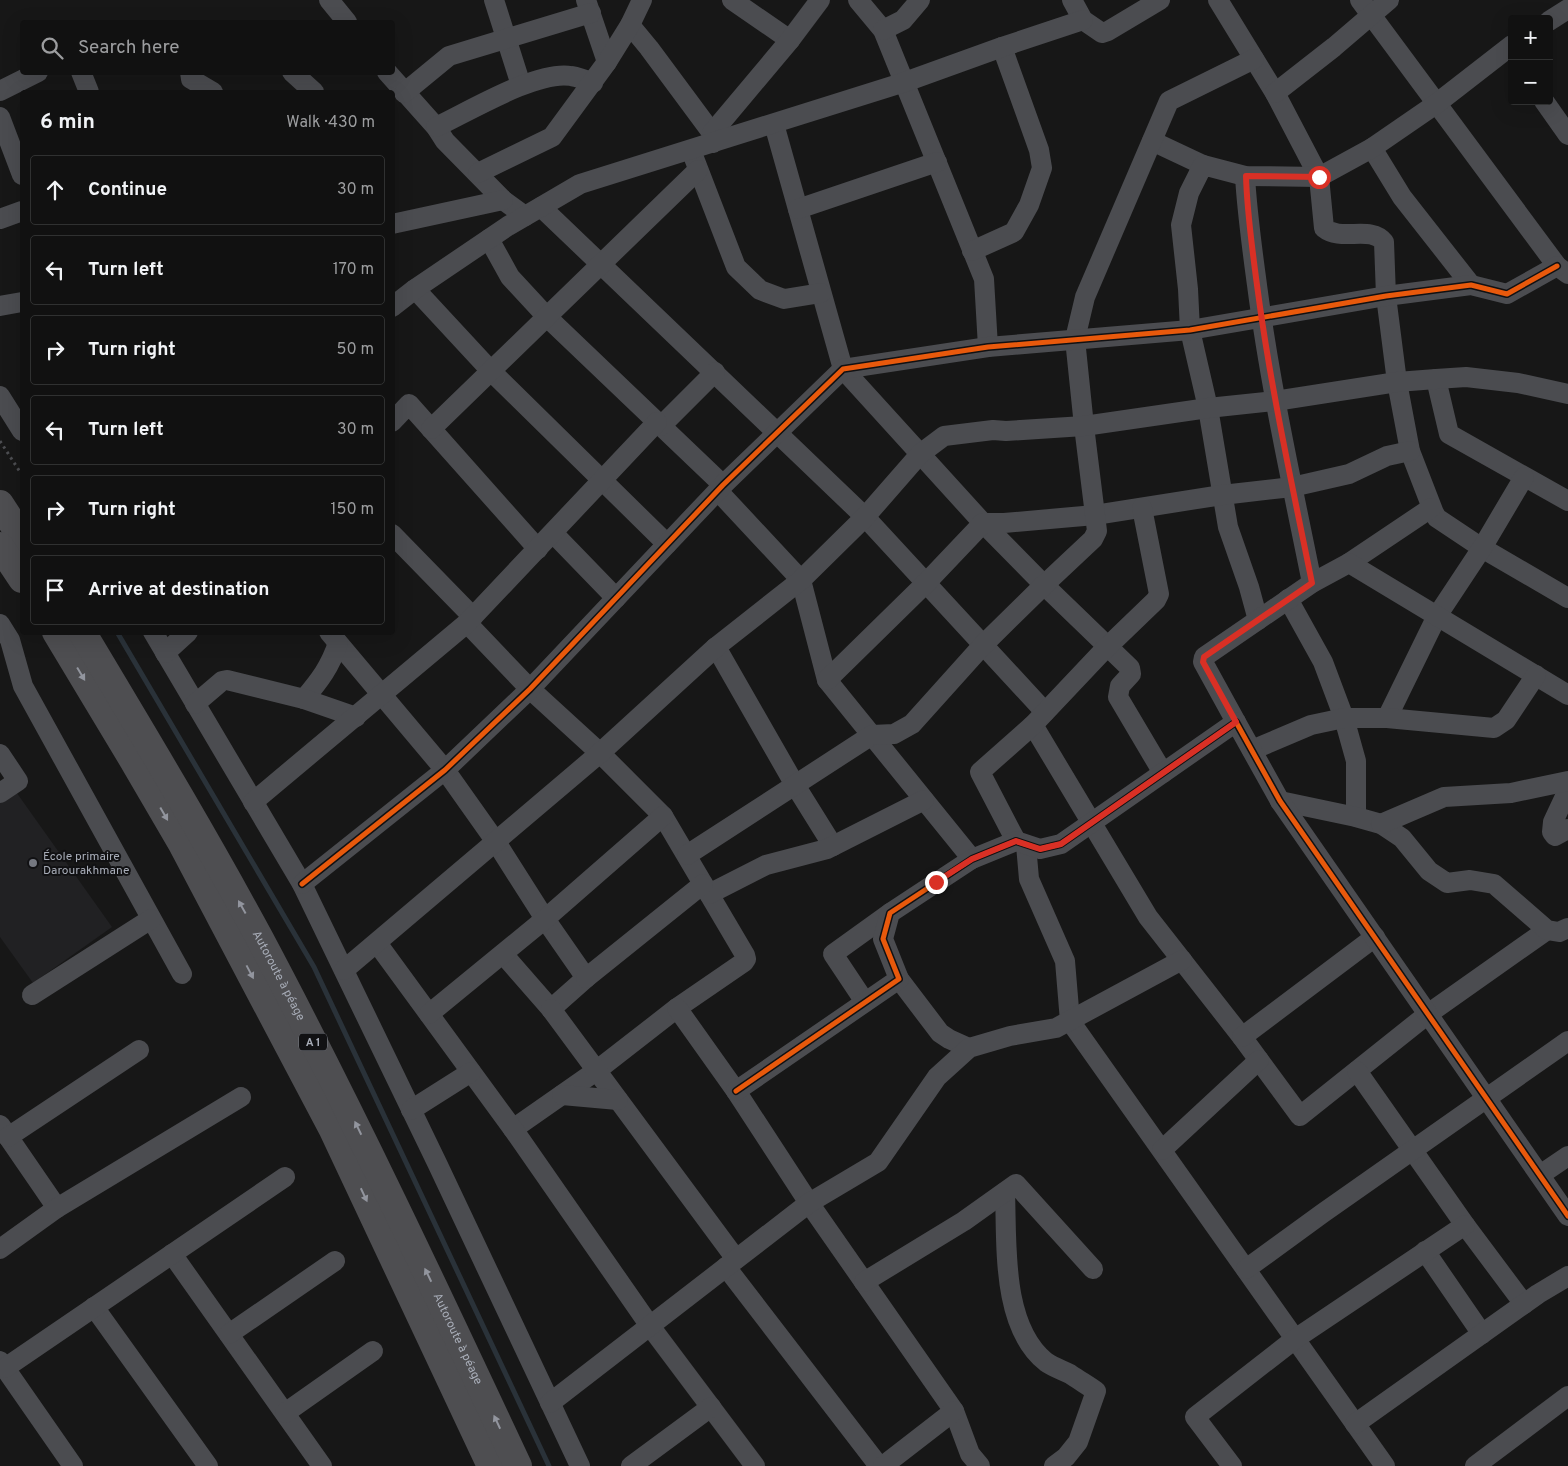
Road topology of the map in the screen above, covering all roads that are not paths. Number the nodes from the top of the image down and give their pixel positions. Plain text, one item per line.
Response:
1 (329, 0) edge
2 (494, 0) edge
3 (642, 0) edge
4 (732, 0) edge
5 (820, 0) edge
6 (858, 0) edge
7 (920, 0) edge
8 (1072, 0) edge
9 (1218, 0) edge
10 (1389, 0) edge
11 (1562, 0) edge
12 (1156, 1) edge
13 (588, 6) edge
14 (1365, 8) edge
15 (1568, 8) edge
16 (1553, 18) edge
17 (344, 20) edge
18 (1083, 20) junction
19 (630, 25) junction
20 (883, 30) junction
21 (506, 38) junction
22 (790, 40) junction
23 (1002, 47) junction
24 (1508, 51) edge
25 (1254, 59) junction
26 (607, 62) junction
27 (32, 75) edge
28 (82, 75) edge
29 (295, 75) edge
30 (389, 75) edge
31 (191, 81) edge
32 (905, 82) junction
33 (593, 83) junction
34 (521, 85) junction
35 (87, 90) edge
36 (209, 90) edge
37 (312, 90) edge
38 (0, 91) edge
39 (404, 93) junction
40 (1275, 93) junction
41 (1436, 104) junction
42 (1547, 105) edge
43 (0, 117) edge
44 (774, 124) junction
45 (436, 127) junction
46 (1568, 135) edge
47 (713, 138) junction
48 (1152, 142) junction
49 (1372, 148) junction
50 (691, 149) junction
51 (937, 162) junction
52 (1203, 165) junction
53 (20, 170) edge
54 (698, 170) junction
55 (478, 174) junction
56 (1246, 176) junction
57 (1319, 177) junction
58 (503, 200) junction
59 (798, 209) junction
60 (533, 211) junction
61 (20, 212) edge
62 (0, 219) edge
63 (395, 223) edge
64 (489, 239) junction
65 (972, 251) junction
66 (601, 264) junction
67 (1562, 270) edge
68 (1471, 285) junction
69 (415, 289) junction
70 (821, 293) junction
71 (1386, 296) junction
72 (20, 302) edge
73 (395, 305) edge
74 (0, 306) edge
75 (547, 317) junction
76 (1261, 318) junction
77 (1190, 330) junction
78 (1075, 339) junction
79 (988, 347) junction
80 (843, 369) junction
81 (492, 371) junction
82 (715, 372) junction
83 (1436, 379) junction
84 (1397, 382) junction
85 (1568, 394) edge
86 (0, 396) edge
87 (1275, 401) junction
88 (1208, 408) junction
89 (395, 419) edge
90 (659, 424) junction
91 (1084, 426) junction
92 (20, 428) edge
93 (431, 429) junction
94 (778, 432) junction
95 (1410, 451) junction
96 (920, 454) junction
97 (1524, 477) junction
98 (602, 480) junction
99 (1292, 487) junction
100 (720, 488) junction
101 (1222, 495) junction
102 (1568, 501) edge
103 (0, 504) edge
104 (1142, 508) junction
105 (1431, 508) junction
106 (1096, 515) junction
107 (865, 517) junction
108 (983, 523) junction
109 (552, 533) junction
110 (20, 535) edge
111 (395, 537) edge
112 (667, 544) junction
113 (0, 546) edge
114 (1482, 548) junction
115 (538, 549) junction
116 (1349, 563) junction
117 (20, 576) edge
118 (801, 580) junction
119 (926, 583) junction
120 (1312, 583) junction
121 (1044, 585) junction
122 (616, 598) junction
123 (1568, 598) edge
124 (1288, 600) junction
125 (1437, 616) junction
126 (470, 620) junction
127 (1258, 620) junction
128 (0, 624) edge
129 (58, 635) edge
130 (84, 635) edge
131 (155, 635) edge
132 (185, 635) edge
133 (333, 638) edge
134 (983, 645) junction
135 (716, 647) junction
136 (1108, 647) junction
137 (165, 653) junction
138 (1536, 675) junction
139 (827, 680) junction
140 (530, 689) junction
141 (1568, 694) edge
142 (382, 695) junction
143 (304, 699) junction
144 (195, 704) junction
145 (356, 716) junction
146 (1039, 718) junction
147 (1344, 718) junction
148 (1387, 718) junction
149 (1236, 722) junction
150 (872, 735) junction
151 (1252, 750) junction
152 (600, 753) junction
153 (0, 754) edge
154 (445, 770) junction
155 (1163, 773) junction
156 (1568, 781) edge
157 (795, 785) junction
158 (1568, 790) edge
159 (0, 793) edge
160 (924, 800) junction
161 (1280, 801) junction
162 (253, 802) junction
163 (663, 816) junction
164 (1356, 817) junction
165 (1092, 823) junction
166 (1380, 824) junction
167 (1568, 828) edge
168 (496, 842) junction
169 (1021, 843) junction
170 (832, 846) junction
171 (686, 855) junction
172 (972, 859) junction
173 (302, 884) junction
174 (706, 889) junction
175 (890, 913) junction
176 (151, 919) junction
177 (545, 920) junction
178 (1568, 928) edge
179 (1547, 930) junction
180 (1375, 937) junction
181 (377, 943) junction
182 (502, 954) junction
183 (1182, 960) junction
184 (344, 970) junction
185 (182, 974) dead end
186 (586, 978) junction
187 (899, 979) junction
188 (32, 995) dead end
189 (865, 1002) junction
190 (677, 1008) junction
191 (551, 1009) junction
192 (429, 1014) junction
193 (1428, 1014) junction
194 (1070, 1021) junction
195 (1242, 1037) junction
196 (1568, 1041) edge
197 (969, 1048) junction
198 (139, 1050) dead end
199 (1259, 1060) junction
200 (596, 1071) junction
201 (1357, 1071) junction
202 (471, 1072) junction
203 (736, 1091) junction
204 (562, 1095) junction
205 (241, 1098) dead end
206 (1487, 1099) junction
207 (618, 1100) junction
208 (411, 1110) junction
209 (513, 1129) junction
210 (4, 1131) edge
211 (1162, 1150) junction
212 (1414, 1150) junction
213 (1568, 1156) edge
214 (1540, 1175) junction
215 (285, 1177) dead end
216 (1005, 1192) junction
217 (808, 1203) junction
218 (58, 1208) junction
219 (1568, 1216) edge
220 (1466, 1224) junction
221 (0, 1249) edge
222 (1425, 1251) junction
223 (172, 1254) junction
224 (335, 1261) dead end
225 (731, 1263) junction
226 (1094, 1269) dead end
227 (1246, 1269) junction
228 (1568, 1276) edge
229 (864, 1282) junction
230 (1524, 1304) junction
231 (94, 1307) junction
232 (650, 1326) junction
233 (229, 1334) junction
234 (1482, 1334) junction
235 (1295, 1339) junction
236 (374, 1351) dead end
237 (2, 1364) edge
238 (1568, 1396) edge
239 (550, 1402) junction
240 (711, 1408) junction
241 (954, 1411) junction
242 (285, 1413) junction
243 (1356, 1424) junction
244 (1224, 1463) edge
245 (72, 1466) edge
246 (208, 1466) edge
247 (322, 1466) edge
248 (491, 1466) edge
249 (518, 1466) edge
250 (580, 1466) edge
251 (631, 1466) edge
252 (755, 1466) edge
253 (881, 1466) edge
254 (980, 1466) edge
255 (1054, 1466) edge
256 (1385, 1466) edge
257 (1475, 1466) edge

1 - 17 street
2 - 21 street
3 - 19 street
4 - 22 street
5 - 22 street
6 - 20 street
7 - 20 street
8 - 18 street
9 - 25 street
10 - 14 street
11 - 15 street
12 - 18 street
13 - 21 street
13 - 26 street
14 - 40 street
14 - 41 street
15 - 16 street
18 - 23 street
19 - 26 street
19 - 47 street
20 - 32 street
21 - 34 street
21 - 39 street
22 - 47 street
23 - 32 street
23 - 65 street
24 - 41 street
25 - 40 street
25 - 48 street
26 - 33 street
27 - 38 street
28 - 35 street
29 - 37 street
30 - 39 street
31 - 36 street
32 - 44 street
32 - 51 street
33 - 34 street
33 - 55 street
34 - 45 street
39 - 45 street
40 - 57 street
41 - 49 street
41 - 67 street
42 - 46 street
43 - 53 street
44 - 47 street
44 - 59 street
45 - 55 street
47 - 50 street
48 - 52 street
48 - 78 street
49 - 57 street
49 - 68 street
50 - 54 street
50 - 60 street
51 - 59 street
51 - 65 street
52 - 56 street
52 - 77 street
54 - 66 street
54 - 70 street
55 - 58 street
56 - 57 street
56 - 76 street
57 - 71 street
58 - 60 street
58 - 63 street
59 - 70 street
60 - 64 street
60 - 66 street
61 - 62 street
64 - 69 street
64 - 75 street
65 - 79 street
66 - 75 street
66 - 82 street
67 - 68 street
68 - 71 street
69 - 73 street
69 - 81 street
70 - 80 street
71 - 76 street
71 - 84 street
72 - 74 street
75 - 81 street
75 - 90 street
76 - 77 street
76 - 87 street
77 - 78 street
77 - 88 street
78 - 79 street
78 - 91 street
79 - 80 street
80 - 94 street
80 - 96 street
81 - 93 street
81 - 98 street
82 - 90 street
82 - 94 street
83 - 84 street
83 - 85 street
83 - 97 street
84 - 87 street
84 - 95 street
86 - 92 street
87 - 88 street
87 - 99 street
88 - 91 street
88 - 101 street
89 - 93 street
90 - 98 street
90 - 100 street
91 - 96 street
91 - 106 street
93 - 115 street
94 - 100 street
94 - 107 street
95 - 99 street
95 - 105 street
96 - 107 street
96 - 108 street
97 - 102 street
97 - 114 street
98 - 109 street
98 - 112 street
99 - 101 street
99 - 120 street
100 - 112 street
100 - 118 street
101 - 104 street
101 - 127 street
103 - 110 highway
104 - 106 street
104 - 136 street
105 - 114 street
105 - 116 street
106 - 108 street
106 - 121 street
107 - 118 street
107 - 119 street
108 - 119 street
108 - 121 street
109 - 115 street
109 - 122 street
111 - 126 street
112 - 122 street
113 - 117 highway
114 - 123 street
114 - 125 street
115 - 126 street
116 - 120 street
116 - 125 street
118 - 135 street
118 - 139 street
119 - 134 street
119 - 139 street
120 - 124 street
121 - 134 street
121 - 136 street
122 - 140 street
124 - 127 street
124 - 147 street
125 - 138 street
125 - 148 street
126 - 140 street
126 - 142 street
127 - 149 street
128 - 176 street
129 -> 248 highway, A 1
249 -> 130 highway, Autoroute à péage / A 1
131 - 137 street
132 - 137 street
133 - 142 street
133 - 143 street
134 - 146 street
134 - 150 street
135 - 152 street
135 - 157 street
136 - 146 street
136 - 155 street
137 - 144 street
138 - 141 street
138 - 148 street
139 - 150 street
140 - 152 street
140 - 154 street
142 - 145 street
142 - 154 street
143 - 144 street
143 - 145 street
144 - 162 street
145 - 162 street
146 - 165 street
146 - 169 street
147 - 148 street
147 - 151 street
147 - 164 street
149 - 151 street
149 - 155 street
150 - 157 street
150 - 160 street
151 - 161 street
152 - 163 street
152 - 168 street
153 - 159 street
154 - 168 street
154 - 173 street
155 - 165 street
156 - 166 street
157 - 170 street
157 - 171 street
158 - 167 street
160 - 170 street
160 - 172 street
161 - 164 street
161 - 180 street
162 - 173 street
163 - 171 street
163 - 177 street
164 - 166 street
165 - 169 street
165 - 183 street
166 - 179 street
168 - 177 street
168 - 181 street
169 - 172 street
169 - 194 street
170 - 174 street
171 - 174 street
172 - 175 street
173 - 184 street
174 - 186 street
174 - 190 street
175 - 187 street
175 - 189 street
176 - 185 street
176 - 188 street
177 - 182 street
177 - 186 street
178 - 179 street
179 - 193 street
180 - 193 street
180 - 195 street
181 - 184 street
181 - 192 street
182 - 191 street
182 - 192 street
183 - 194 street
183 - 195 street
184 - 208 street
186 - 191 street
187 - 189 street
187 - 197 street
189 - 203 street
190 - 200 street
190 - 203 street
191 - 200 street
192 - 202 street
193 - 201 street
193 - 206 street
194 - 197 street
194 - 211 street
195 - 199 street
196 - 206 street
197 - 217 street
198 - 210 street
199 - 201 street
199 - 211 street
200 - 204 street
200 - 207 street
201 - 212 street
202 - 208 street
202 - 209 street
203 - 217 street
204 - 207 street
204 - 209 street
205 - 218 street
206 - 212 street
206 - 214 street
207 - 225 street
208 - 239 street
209 - 232 street
210 - 218 street
211 - 227 street
212 - 220 street
212 - 227 street
213 - 214 street
214 - 219 street
215 - 223 street
216 - 226 street
216 - 229 street
216 - 255 street
217 - 225 street
217 - 229 street
218 - 221 street
220 - 222 street
220 - 230 street
222 - 234 street
222 - 235 street
223 - 231 street
223 - 233 street
224 - 233 street
225 - 232 street
225 - 253 street
227 - 235 street
228 - 230 street
229 - 241 street
230 - 234 street
231 - 237 street
231 - 246 street
232 - 239 street
232 - 240 street
233 - 242 street
234 - 243 street
235 - 243 street
235 - 244 street
236 - 242 street
237 - 245 street
238 - 257 street
239 - 250 street
240 - 251 street
240 - 252 street
241 - 253 street
241 - 254 street
242 - 247 street
243 - 256 street

